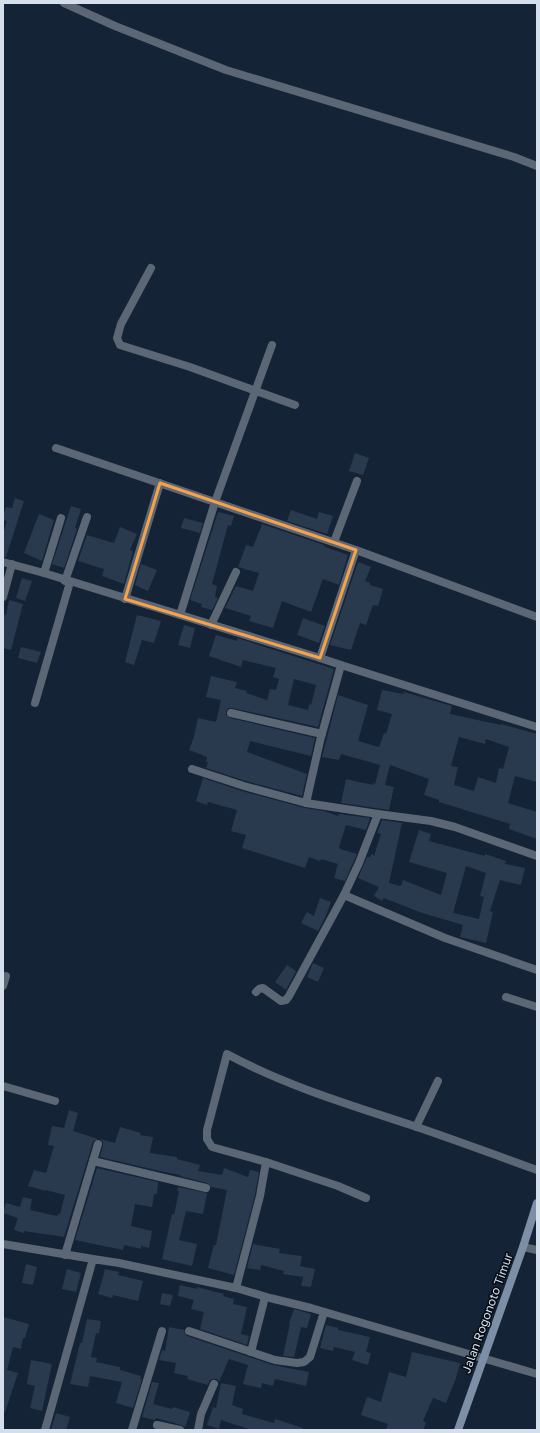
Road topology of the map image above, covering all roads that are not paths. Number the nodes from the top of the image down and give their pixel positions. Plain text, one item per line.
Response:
1 (64, 3) edge
2 (537, 166) edge
3 (151, 268) dead end
4 (272, 345) dead end
5 (256, 391) junction
6 (295, 405) dead end
7 (56, 448) dead end
8 (357, 481) dead end
9 (160, 484) junction
10 (215, 502) junction
11 (87, 516) dead end
12 (61, 518) dead end
13 (334, 542) junction
14 (356, 550) junction
15 (3, 562) edge
16 (12, 564) junction
17 (236, 572) dead end
18 (44, 574) junction
19 (68, 582) junction
20 (3, 597) edge
21 (124, 599) junction
22 (180, 615) junction
23 (537, 617) edge
24 (211, 625) junction
25 (320, 658) junction
26 (341, 665) junction
27 (34, 703) dead end
28 (231, 713) dead end
29 (537, 727) edge
30 (322, 734) junction
31 (192, 769) dead end
32 (306, 803) junction
33 (378, 814) junction
34 (537, 856) edge
35 (344, 895) junction
36 (537, 970) edge
37 (6, 976) dead end
38 (3, 986) edge
39 (256, 992) dead end
40 (506, 997) dead end
41 (537, 1007) edge
42 (438, 1081) dead end
43 (3, 1086) edge
44 (55, 1101) dead end
45 (416, 1127) junction
46 (98, 1144) dead end
47 (93, 1161) junction
48 (266, 1162) junction
49 (537, 1170) edge
50 (206, 1188) dead end
51 (366, 1198) dead end
52 (537, 1203) edge
53 (3, 1244) edge
54 (523, 1247) junction
55 (537, 1250) edge
56 (65, 1255) junction
57 (93, 1259) junction
58 (236, 1288) junction
59 (265, 1297) junction
60 (324, 1312) junction
61 (162, 1331) dead end
62 (189, 1331) dead end
63 (250, 1352) junction
64 (482, 1359) junction
65 (537, 1374) edge
66 (214, 1384) dead end
67 (157, 1425) dead end
68 (45, 1430) edge
69 (132, 1430) edge
70 (180, 1430) edge
71 (198, 1430) edge
72 (458, 1430) edge

1 - 2 street
3 - 5 street
4 - 5 street
5 - 6 street
5 - 10 street
7 - 9 street
8 - 13 street
9 - 10 street
9 - 21 street
10 - 13 street
10 - 22 street
11 - 19 street
12 - 18 street
13 - 14 street
14 - 23 street
14 - 25 street
15 - 16 street
16 - 18 street
16 - 20 street
17 - 24 street
18 - 19 street
19 - 21 street
19 - 27 street
21 - 22 street
22 - 24 street
24 - 25 street
25 - 26 street
26 - 29 street
26 - 30 street
28 - 30 street
30 - 32 street
31 - 32 street
32 - 33 street
33 - 34 street
33 - 35 street
35 - 36 street
35 - 39 street
37 - 38 street
40 - 41 street
42 - 45 street
43 - 44 street
45 - 48 street
45 - 49 street
46 - 47 street
47 - 50 street
47 - 56 street
48 - 51 street
48 - 58 street
52 - 54 street, Jalan Rogonoto Timur
53 - 56 street
54 - 55 street
54 - 64 street, Jalan Rogonoto Timur
56 - 57 street
57 - 58 street
57 - 68 street
58 - 59 street
59 - 60 street
59 - 63 street
60 - 63 street
60 - 64 street
61 - 69 street
62 - 63 street
64 - 65 street
64 - 72 street, Jalan Rogonoto Timur
66 - 71 street
67 - 70 street

